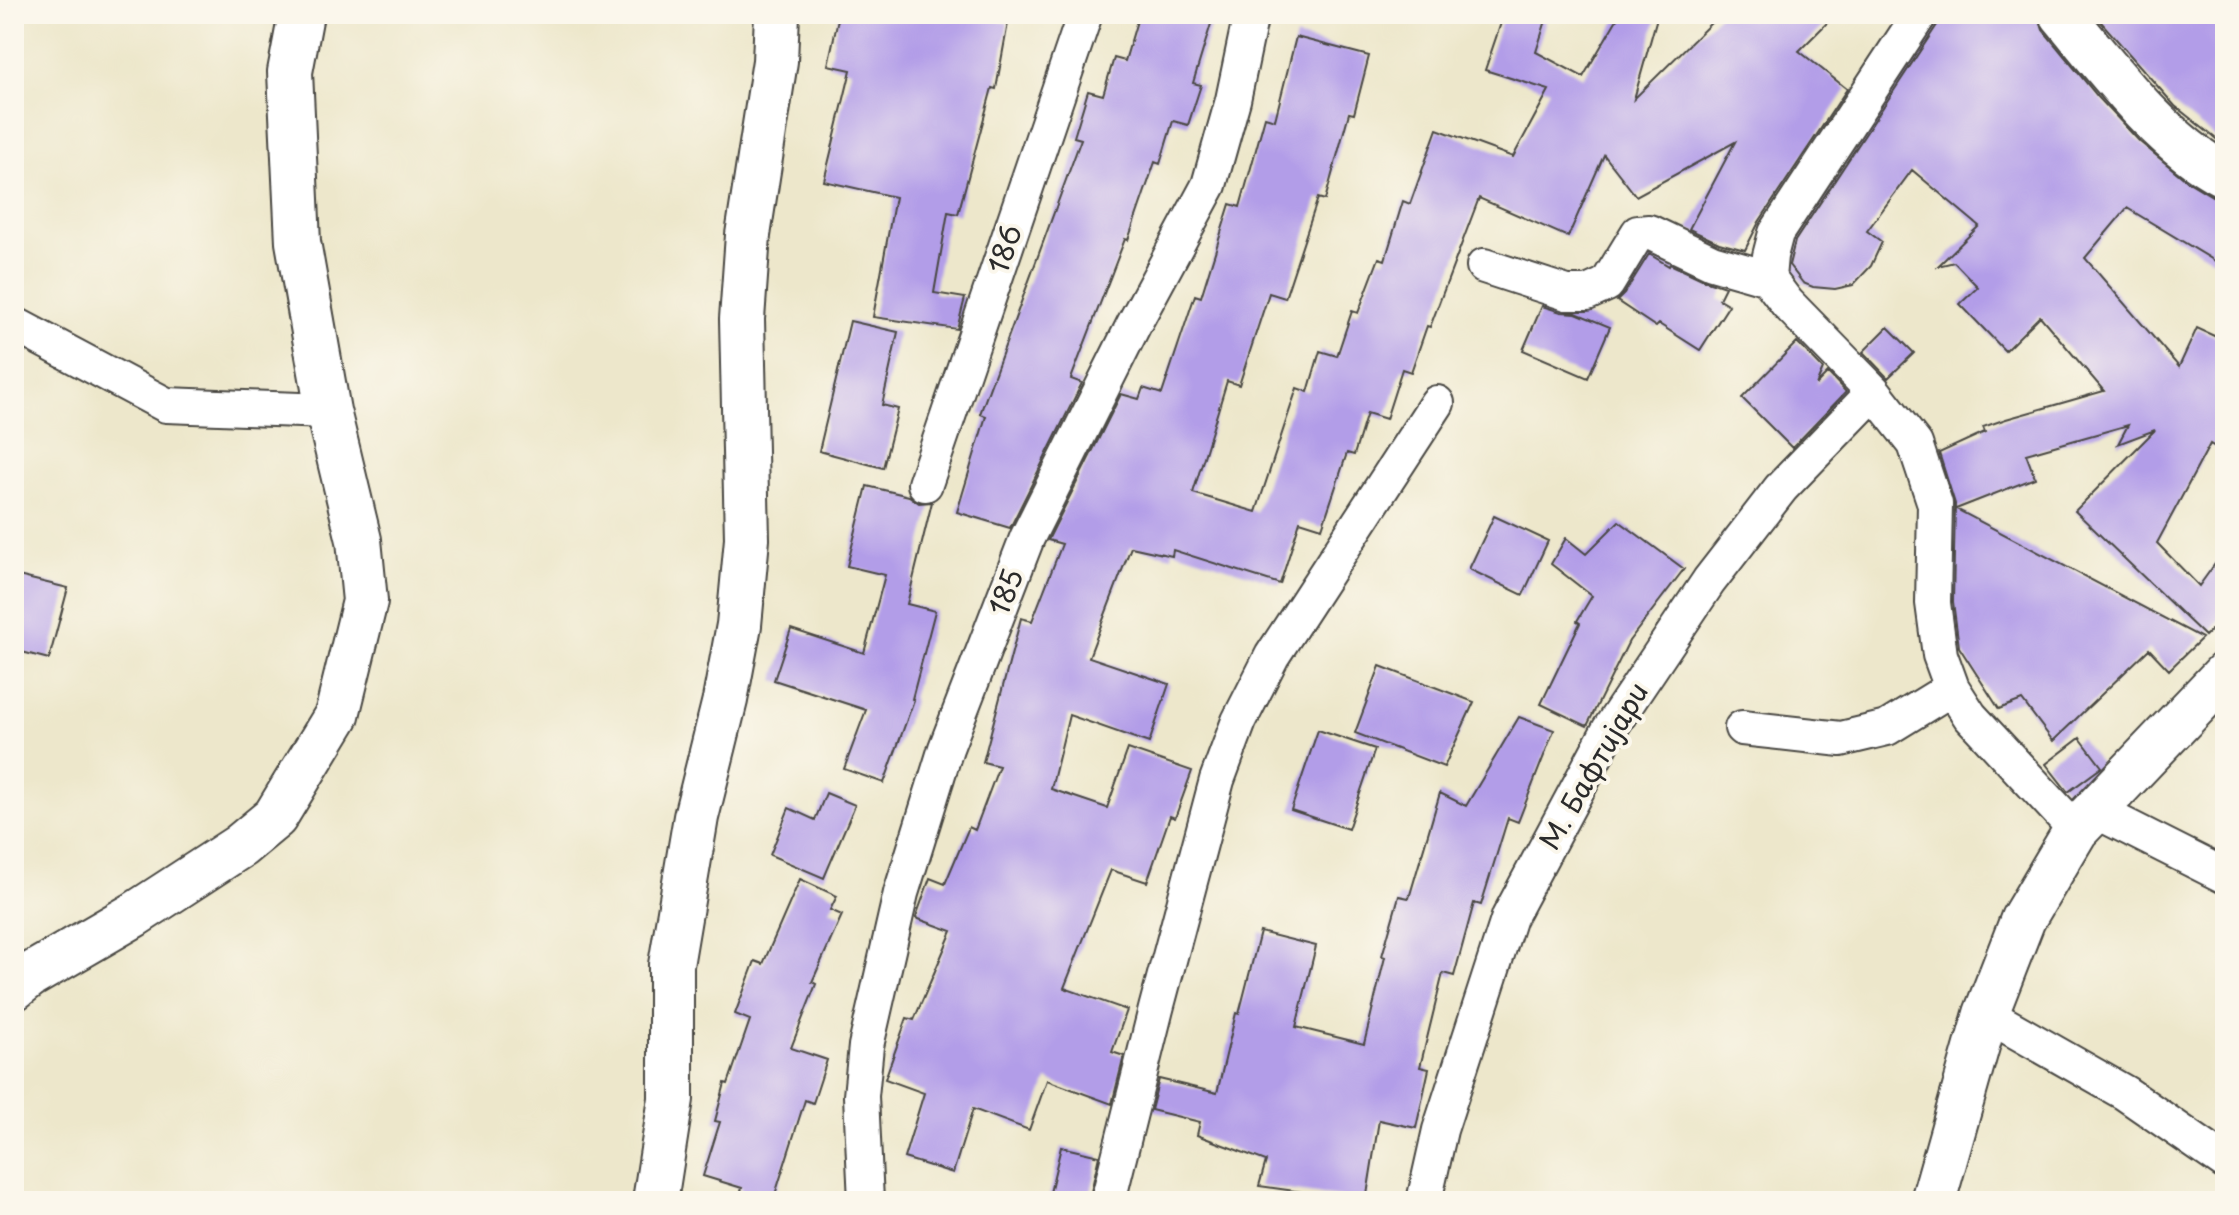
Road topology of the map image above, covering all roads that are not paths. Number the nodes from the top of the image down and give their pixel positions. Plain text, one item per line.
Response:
1 (301, 14) edge
2 (777, 14) edge
3 (1085, 14) edge
4 (1251, 14) edge
5 (1920, 14) edge
6 (2062, 14) edge
7 (2225, 175) edge
8 (1484, 266) dead end
9 (1768, 278) junction
10 (14, 324) edge
11 (1874, 392) junction
12 (1437, 403) dead end
13 (328, 411) junction
14 (925, 484) dead end
15 (2225, 674) edge
16 (1952, 688) junction
17 (1742, 728) dead end
18 (2085, 820) junction
19 (2225, 876) edge
20 (14, 988) edge
21 (1986, 1014) junction
22 (2225, 1162) edge
23 (655, 1201) edge
24 (866, 1201) edge
25 (1108, 1201) edge
26 (1424, 1201) edge
27 (1933, 1201) edge

1 - 13 main road
2 - 23 main road
3 - 14 street, 186
4 - 24 street, 185
5 - 9 street
6 - 7 main road
8 - 9 street
9 - 11 street
10 - 13 street
11 - 16 street
11 - 26 street, М. Бафтијари
12 - 25 street
13 - 20 main road
15 - 18 main road
16 - 17 street
16 - 18 street
18 - 19 street
18 - 21 main road
21 - 22 street
21 - 27 main road

